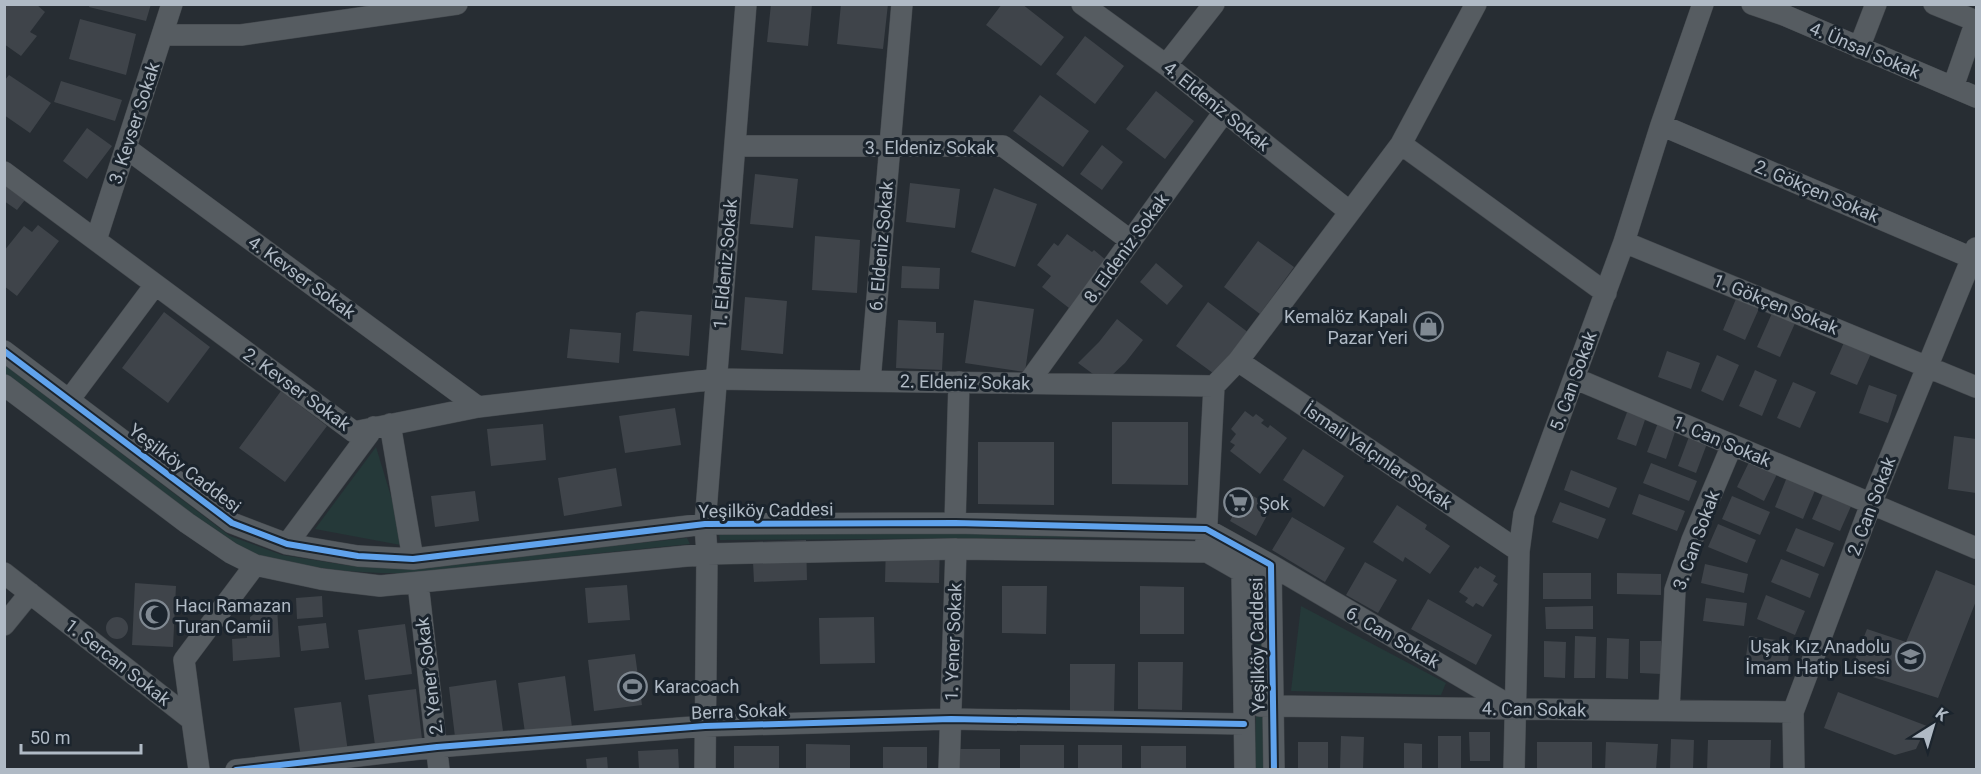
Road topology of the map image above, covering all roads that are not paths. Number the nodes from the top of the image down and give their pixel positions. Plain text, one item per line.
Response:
1 (172, 4) edge
2 (457, 4) edge
3 (746, 4) edge
4 (902, 4) edge
5 (1082, 4) edge
6 (1214, 4) edge
7 (1476, 4) edge
8 (1703, 4) edge
9 (1752, 4) edge
10 (1876, 4) edge
11 (1934, 4) edge
12 (1786, 10) edge
13 (1977, 21) edge
14 (163, 35) junction
15 (1859, 48) junction
16 (1166, 65) junction
17 (1953, 87) junction
18 (1977, 97) edge
19 (1224, 112) junction
20 (1661, 125) junction
21 (1401, 144) junction
22 (735, 146) junction
23 (890, 147) junction
24 (126, 148) junction
25 (4, 172) edge
26 (1350, 212) junction
27 (96, 240) junction
28 (1131, 241) junction
29 (1624, 242) junction
30 (1974, 253) edge
31 (155, 285) junction
32 (1605, 293) junction
33 (4, 351) edge
34 (1238, 361) junction
35 (1928, 367) junction
36 (1574, 378) junction
37 (716, 379) junction
38 (870, 381) junction
39 (959, 382) junction
40 (1028, 383) junction
41 (4, 385) edge
42 (1214, 386) junction
43 (1977, 387) edge
44 (69, 400) junction
45 (478, 407) junction
46 (382, 426) junction
47 (1732, 445) junction
48 (1871, 504) junction
49 (954, 523) junction
50 (705, 524) junction
51 (1206, 529) junction
52 (287, 544) junction
53 (1977, 548) edge
54 (956, 549) junction
55 (1520, 551) junction
56 (1207, 552) junction
57 (707, 554) junction
58 (413, 559) junction
59 (255, 565) junction
60 (1271, 565) junction
61 (1242, 572) junction
62 (4, 573) edge
63 (418, 582) junction
64 (30, 593) junction
65 (4, 625) edge
66 (1274, 706) junction
67 (1515, 709) junction
68 (1669, 710) junction
69 (1793, 712) junction
70 (1244, 715) junction
71 (951, 719) junction
72 (192, 720) junction
73 (705, 726) junction
74 (437, 747) junction
75 (198, 770) edge
76 (236, 770) edge
77 (440, 770) edge
78 (705, 770) edge
79 (949, 770) edge
80 (1245, 770) edge
81 (1274, 770) edge
82 (1514, 770) edge
83 (1794, 770) edge

1 - 14 street, 3. Kevser Sokak
2 - 14 street
3 - 22 street, 1. Eldeniz Sokak
4 - 23 street, 6. Eldeniz Sokak
5 - 16 street, 4. Eldeniz Sokak
6 - 16 street
7 - 21 street
8 - 20 street, 5. Can Sokak
9 - 12 street, 4. Ünsal Sokak
10 - 15 street
11 - 13 street
12 - 15 street, 4. Ünsal Sokak
13 - 17 street
14 - 24 street, 3. Kevser Sokak
15 - 17 street, 4. Ünsal Sokak
16 - 19 street, 4. Eldeniz Sokak
17 - 18 street, 4. Ünsal Sokak
19 - 26 street, 4. Eldeniz Sokak
19 - 28 street, 8. Eldeniz Sokak
20 - 29 street, 5. Can Sokak
20 - 30 street, 2. Gökçen Sokak
21 - 26 street
21 - 32 street
22 - 23 street, 3. Eldeniz Sokak
22 - 37 street, 1. Eldeniz Sokak
23 - 28 street, 3. Eldeniz Sokak
23 - 38 street, 6. Eldeniz Sokak
24 - 27 street, 3. Kevser Sokak
24 - 45 street, 4. Kevser Sokak
25 - 27 street, 2. Kevser Sokak
26 - 34 street
27 - 31 street, 2. Kevser Sokak
28 - 40 street, 8. Eldeniz Sokak
29 - 32 street, 5. Can Sokak
29 - 35 street, 1. Gökçen Sokak
30 - 35 street, 2. Can Sokak
31 - 44 street
31 - 46 street, 2. Kevser Sokak
32 - 36 street, 5. Can Sokak
33 - 44 street, Yeşilköy Caddesi
34 - 42 street
34 - 55 street, İsmail Yalçınlar Sokak
35 - 43 street, 1. Gökçen Sokak
35 - 48 street, 2. Can Sokak
36 - 47 street, 1. Can Sokak
36 - 55 street, 5. Can Sokak
37 - 38 street, 2. Eldeniz Sokak
37 - 45 street, 2. Kevser Sokak
37 - 50 street, 1. Eldeniz Sokak
38 - 39 street, 2. Eldeniz Sokak
39 - 40 street, 2. Eldeniz Sokak
39 - 49 street
40 - 42 street, 2. Eldeniz Sokak
41 - 59 street, Yeşilköy Caddesi
42 - 51 street
44 - 52 street, Yeşilköy Caddesi
45 - 46 street, 2. Kevser Sokak
46 - 52 street
46 - 58 street
47 - 48 street, 1. Can Sokak
47 - 68 street, 3. Can Sokak
48 - 53 street, 1. Can Sokak
48 - 69 street, 2. Can Sokak
49 - 50 street, Yeşilköy Caddesi
49 - 51 street, Yeşilköy Caddesi
50 - 57 street, 1. Eldeniz Sokak
50 - 58 street, Yeşilköy Caddesi
51 - 56 street
51 - 60 street, Yeşilköy Caddesi
52 - 58 street, Yeşilköy Caddesi
54 - 56 street, Yeşilköy Caddesi
54 - 57 street, Yeşilköy Caddesi
54 - 71 street, 1. Yener Sokak
55 - 67 street, 5. Can Sokak
56 - 61 street, Yeşilköy Caddesi
57 - 63 street, Yeşilköy Caddesi
57 - 73 street, 1. Eldeniz Sokak
59 - 63 street, Yeşilköy Caddesi
59 - 72 street
60 - 61 street
60 - 66 street, Yeşilköy Caddesi
60 - 67 street, 6. Can Sokak
61 - 70 street, Yeşilköy Caddesi
62 - 64 street, 1. Sercan Sokak
63 - 74 street, 2. Yener Sokak
64 - 65 street
64 - 72 street, 1. Sercan Sokak
66 - 67 street, 4. Can Sokak
66 - 70 street, 4. Can Sokak
66 - 81 street, Yeşilköy Caddesi
67 - 68 street, 4. Can Sokak
67 - 82 street, 5. Can Sokak
68 - 69 street, 4. Can Sokak
69 - 83 street, 2. Can Sokak
70 - 71 street, Berra Sokak
70 - 80 street, Yeşilköy Caddesi
71 - 73 street, Berra Sokak
71 - 79 street, 1. Yener Sokak
72 - 75 street
73 - 74 street, Berra Sokak
73 - 78 street, 1. Eldeniz Sokak
74 - 76 street, Berra Sokak
74 - 77 street, 2. Yener Sokak

